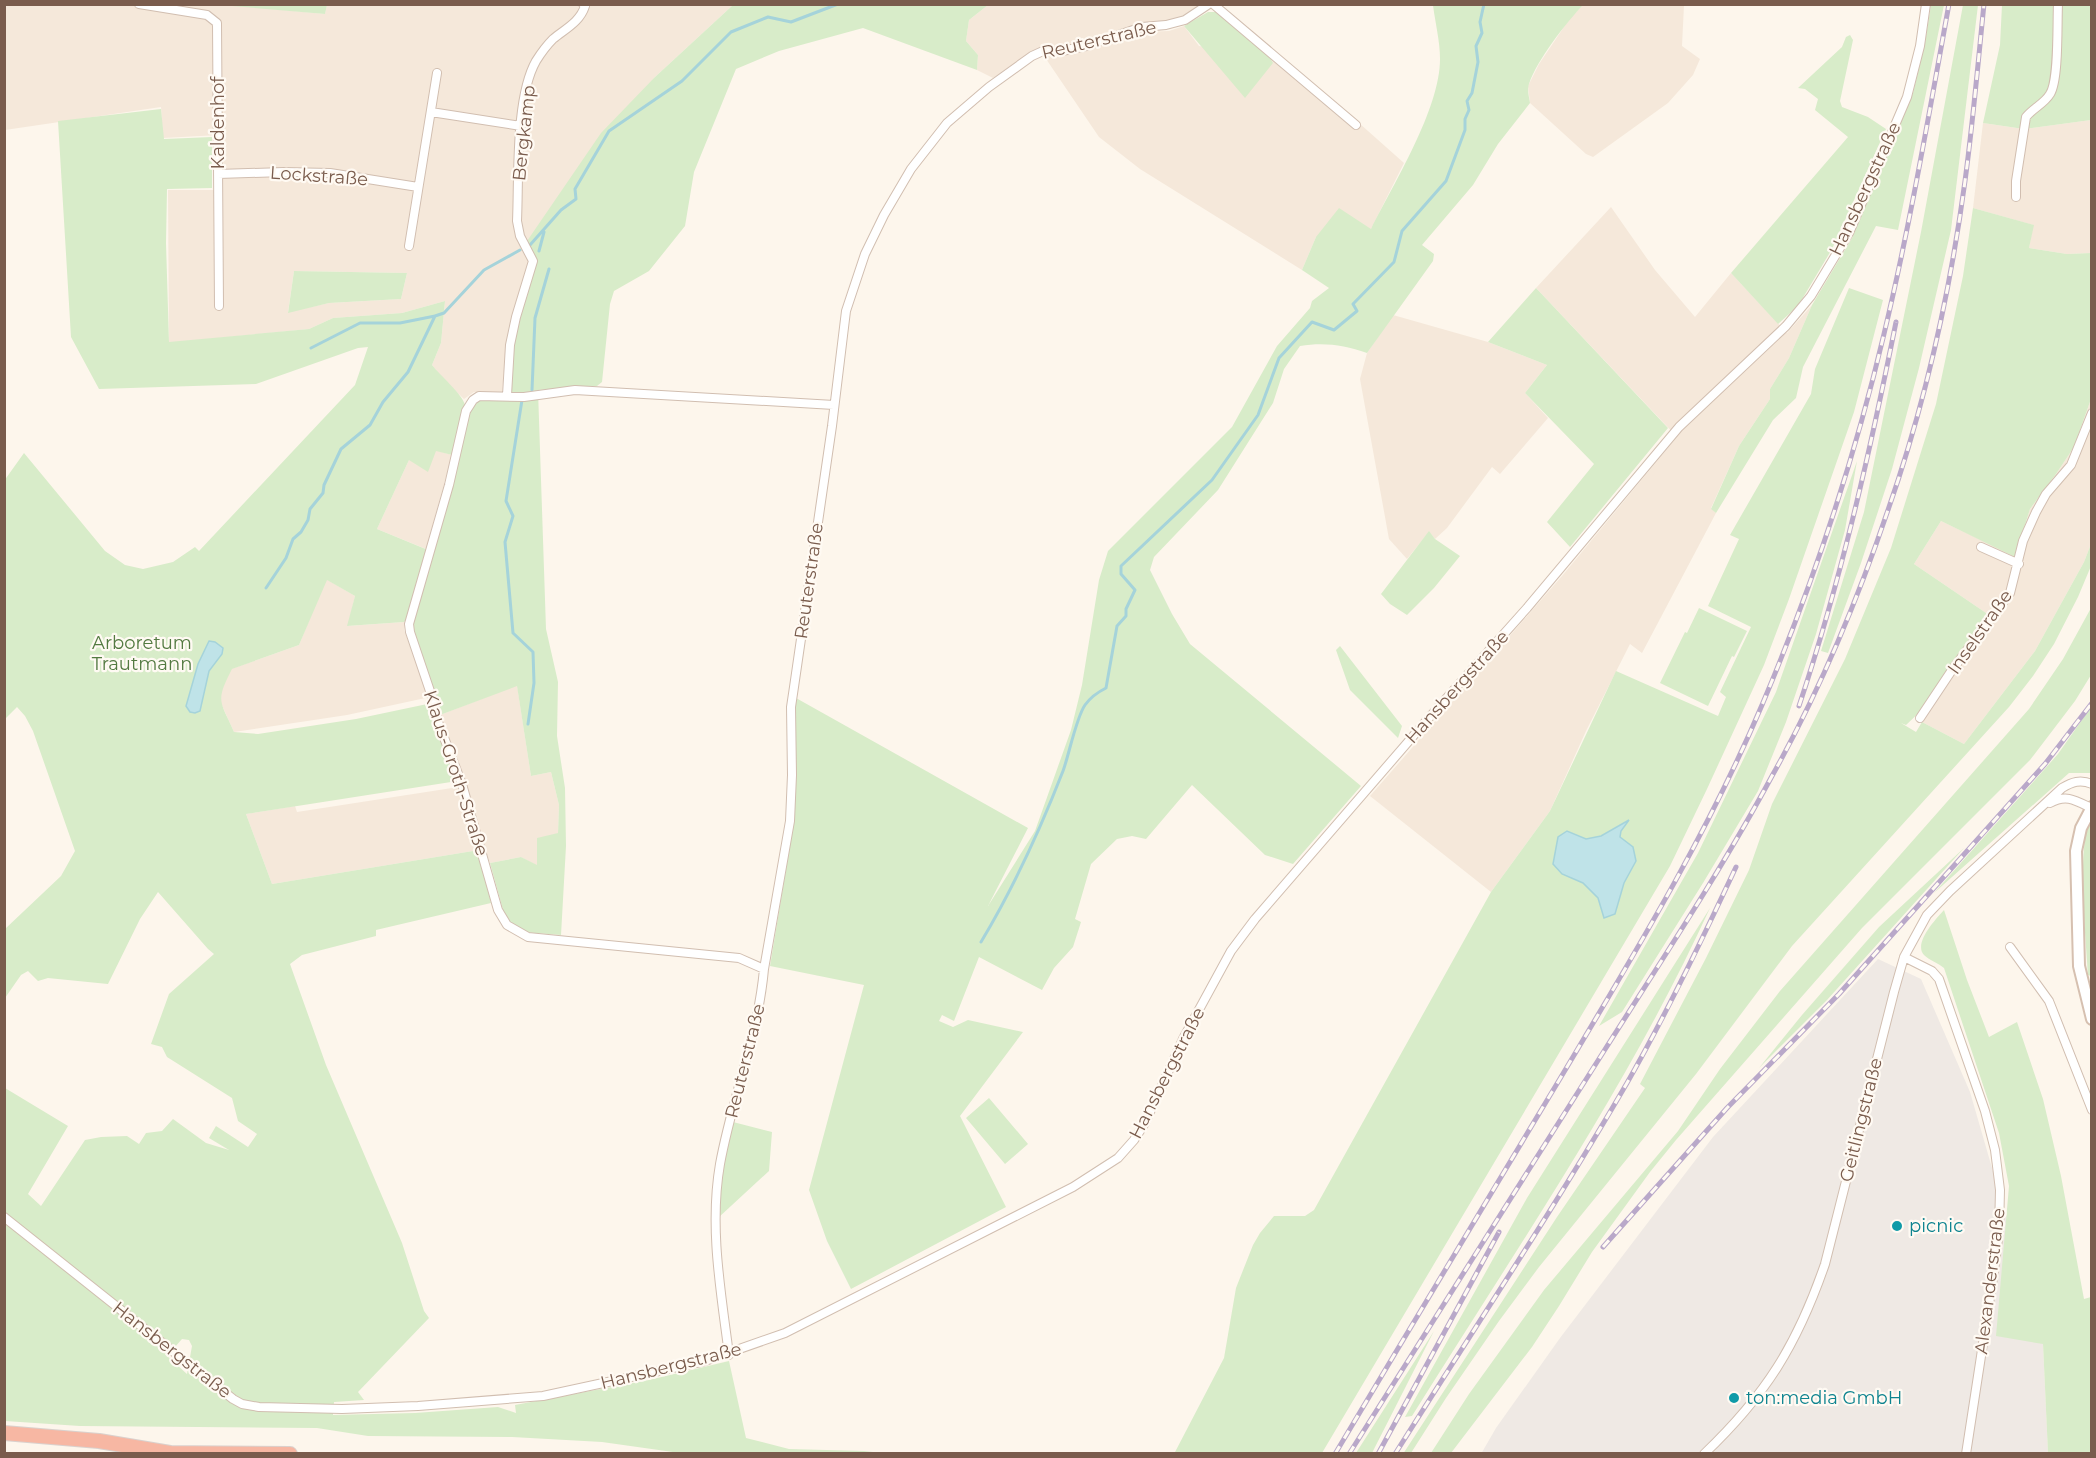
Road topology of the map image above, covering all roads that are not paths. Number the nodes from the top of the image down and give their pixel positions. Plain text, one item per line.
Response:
1 (139, 4) edge
2 (583, 4) edge
3 (1211, 4) edge
4 (1926, 4) edge
5 (2058, 4) edge
6 (437, 73) dead end
7 (431, 112) junction
8 (1356, 125) dead end
9 (521, 126) junction
10 (218, 174) junction
11 (418, 187) junction
12 (2016, 197) dead end
13 (409, 246) dead end
14 (219, 306) dead end
15 (507, 395) junction
16 (834, 405) junction
17 (2091, 413) edge
18 (1981, 547) dead end
19 (2019, 564) junction
20 (1920, 718) dead end
21 (2091, 784) edge
22 (2043, 807) junction
23 (2091, 807) edge
24 (2010, 947) dead end
25 (1904, 957) junction
26 (764, 969) junction
27 (2091, 1019) edge
28 (2091, 1110) edge
29 (4, 1217) edge
30 (729, 1355) junction
31 (4, 1433) edge
32 (170, 1453) edge
33 (124, 1454) edge
34 (290, 1454) edge
35 (1704, 1454) edge
36 (1966, 1454) edge

1 - 10 street, Kaldenhof
2 - 9 street, Bergkamp
3 - 8 street, Reuterstraße
3 - 16 street, Reuterstraße
4 - 30 street, Hansbergstraße
5 - 12 street
6 - 7 street
7 - 9 street
7 - 11 street
9 - 15 street, Bergkamp
10 - 11 street, Lockstraße
10 - 14 street, Kaldenhof
11 - 13 street
15 - 16 street, Klaus-Groth-Straße
15 - 26 street, Klaus-Groth-Straße
16 - 26 street, Reuterstraße
17 - 19 street, Inselstraße
18 - 19 street
19 - 20 street, Inselstraße
21 - 22 street, Geitlingstraße
22 - 23 street, Geitlingstraße
22 - 25 street, Geitlingstraße
23 - 27 main road
24 - 28 street
25 - 35 street, Geitlingstraße
25 - 36 street, Alexanderstraße
26 - 30 street, Reuterstraße
29 - 30 street, Hansbergstraße
31 - 32 highway
32 - 33 highway
32 - 34 highway

